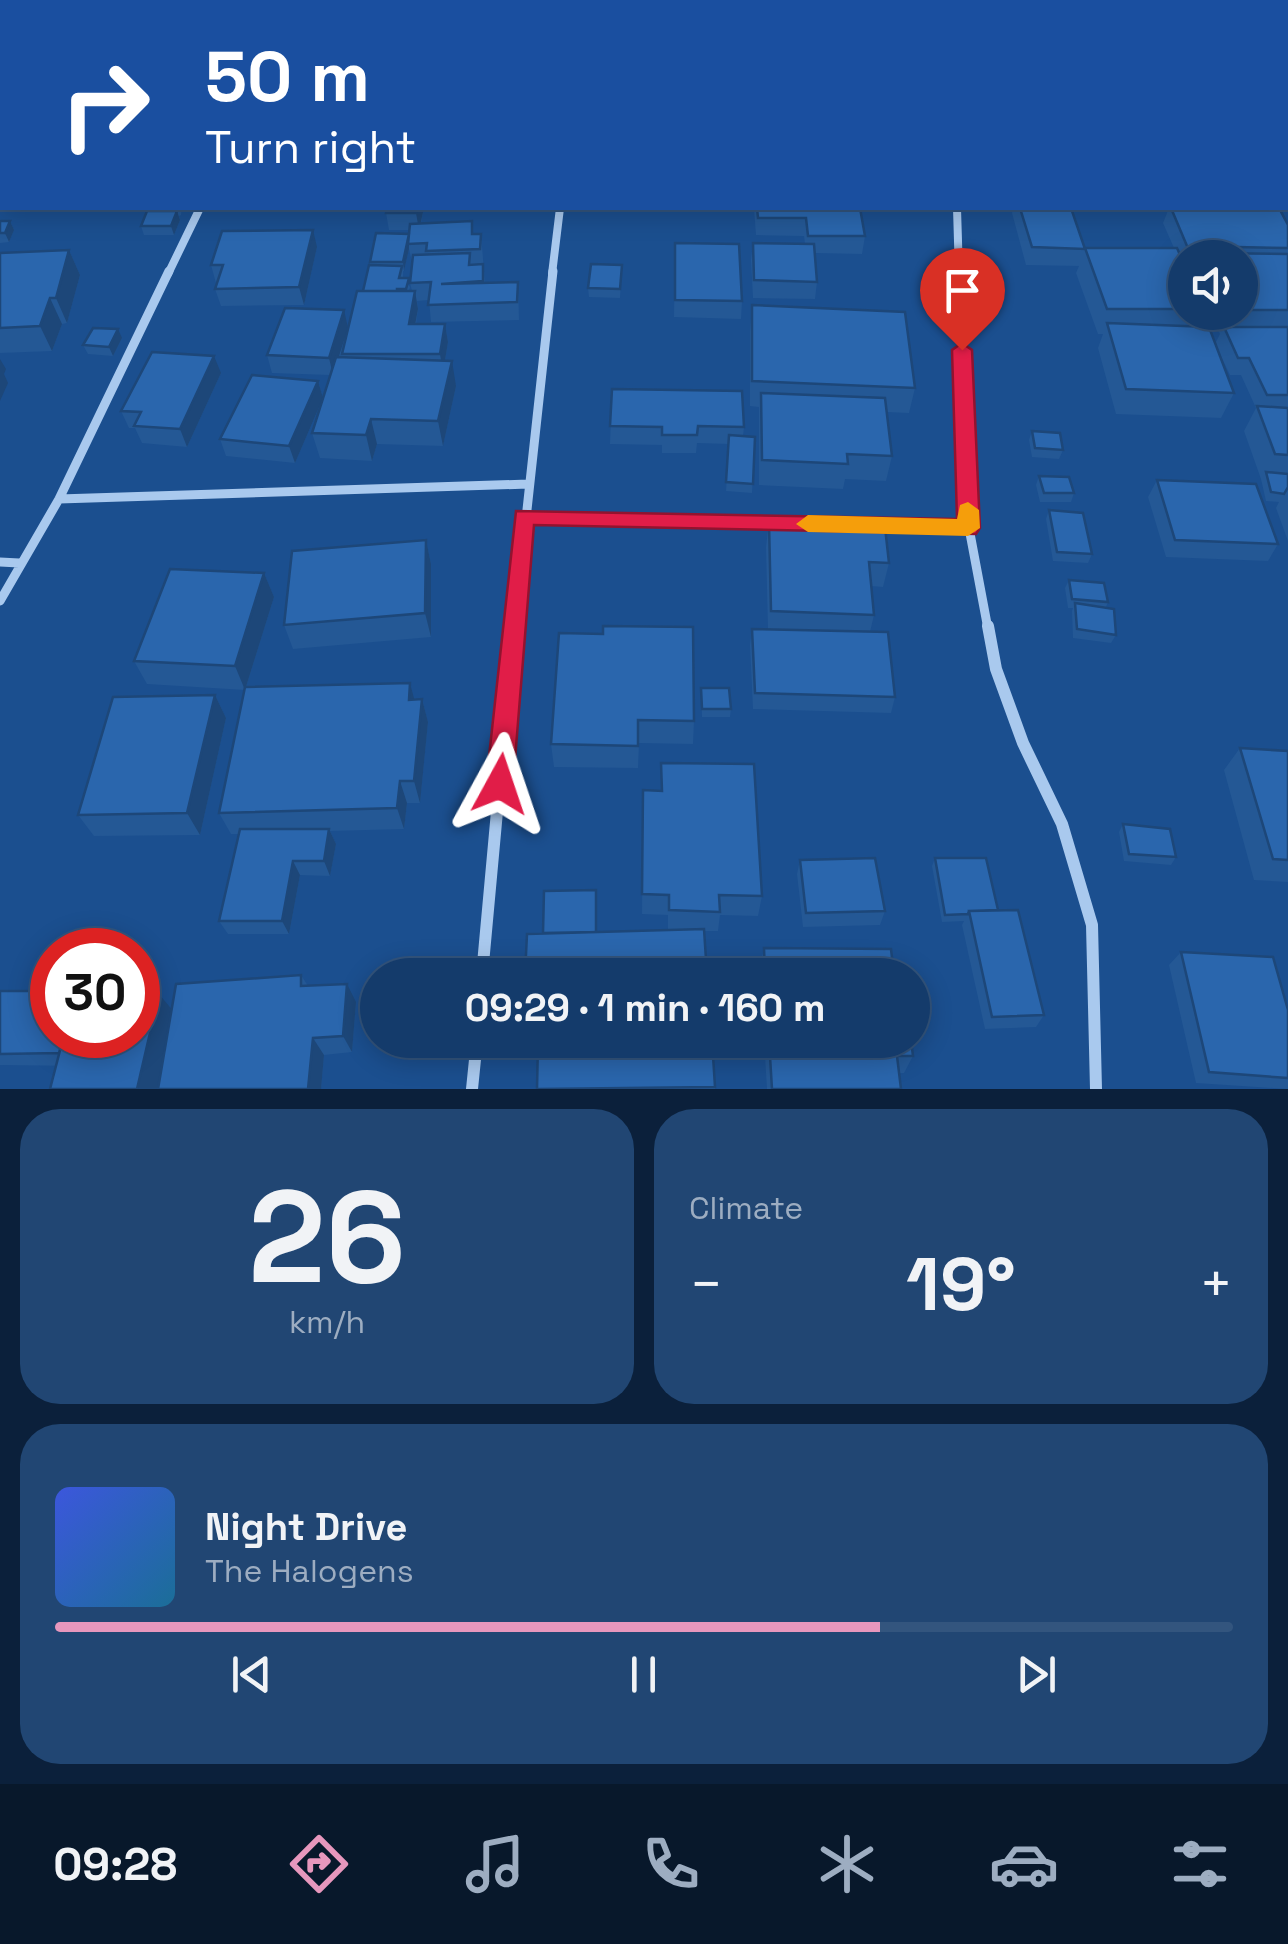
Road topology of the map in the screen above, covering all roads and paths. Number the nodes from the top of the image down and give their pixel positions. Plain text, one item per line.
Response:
1 (199, 210) edge
2 (560, 210) edge
3 (957, 210) edge
4 (528, 484) junction
5 (60, 500) junction
6 (524, 517) junction
7 (968, 528) junction
8 (0, 562) edge
9 (19, 562) junction
10 (0, 601) edge
11 (484, 958) edge
12 (475, 1058) edge
13 (472, 1089) edge
14 (1096, 1089) edge

1 - 5 street
2 - 4 street
3 - 7 street
4 - 5 street
4 - 6 street
5 - 9 street
6 - 7 street
6 - 11 street
7 - 14 street
8 - 9 street
9 - 10 street
12 - 13 street

